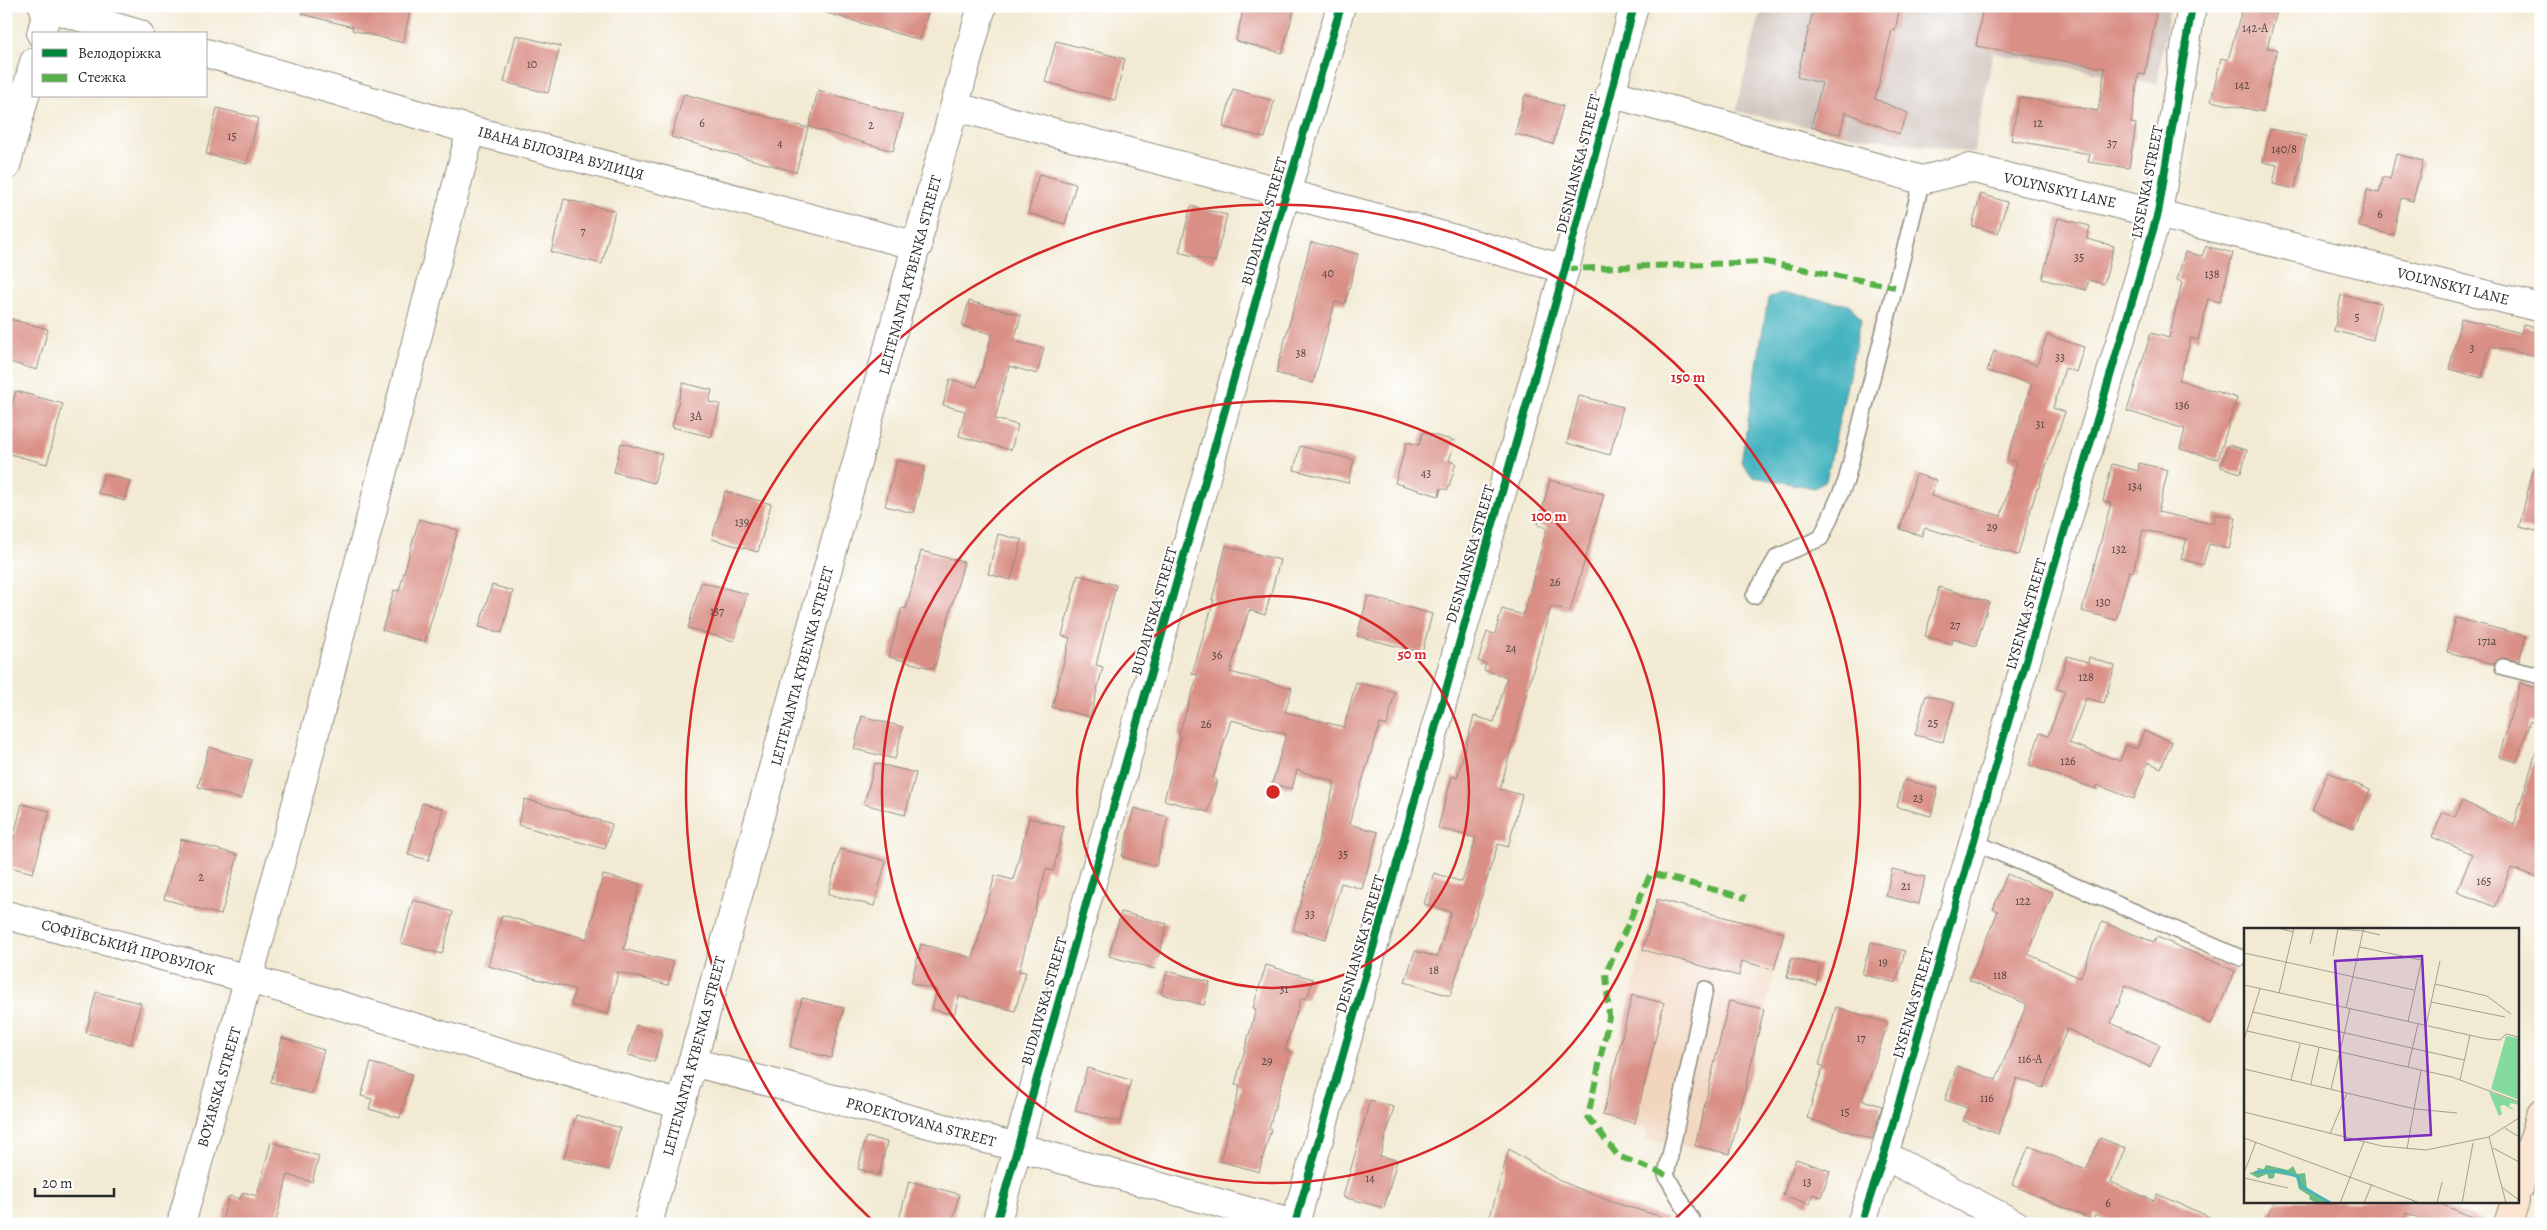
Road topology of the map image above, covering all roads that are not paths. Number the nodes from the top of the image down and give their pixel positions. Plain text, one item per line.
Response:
1 (982, 6) edge
2 (1341, 6) edge
3 (1634, 6) edge
4 (2192, 6) edge
5 (46, 7) edge
6 (41, 32) edge
7 (132, 32) edge
8 (208, 54) edge
9 (32, 69) edge
10 (1610, 92) junction
11 (956, 107) junction
12 (471, 130) junction
13 (6, 166) edge
14 (1922, 180) junction
15 (1286, 193) junction
16 (2158, 213) junction
17 (918, 246) junction
18 (1565, 269) junction
19 (2541, 308) edge
20 (1754, 596) dead end
21 (2503, 667) dead end
22 (2541, 676) edge
23 (1974, 842) junction
24 (6, 915) edge
25 (2240, 958) dead end
26 (249, 979) junction
27 (1705, 988) dead end
28 (692, 1062) junction
29 (681, 1105) junction
30 (2541, 1114) edge
31 (1017, 1147) junction
32 (1884, 1155) junction
33 (2520, 1182) edge
34 (2515, 1202) edge
35 (181, 1224) edge
36 (648, 1224) edge
37 (996, 1224) edge
38 (1295, 1224) edge
39 (1694, 1224) edge
40 (1861, 1224) edge
41 (2015, 1224) edge
42 (2508, 1224) edge

1 - 11 street, LEITENANTA KYBENKA STREET
2 - 15 street, BUDAIVSKA STREET
3 - 10 street, DESNIANSKA STREET
4 - 16 street, LYSENKA STREET
5 - 6 street
5 - 7 street
8 - 12 street, ІВАНА БІЛОЗІРА ВУЛИЦЯ
9 - 13 street
10 - 14 street, VOLYNSKYI LANE
10 - 18 street, DESNIANSKA STREET
11 - 15 street
11 - 17 street, LEITENANTA KYBENKA STREET
12 - 17 street, ІВАНА БІЛОЗІРА ВУЛИЦЯ
12 - 26 street, BOYARSKA STREET
14 - 16 street, VOLYNSKYI LANE
14 - 20 lane
15 - 18 street
15 - 31 street, BUDAIVSKA STREET
16 - 19 street, VOLYNSKYI LANE
16 - 23 street, LYSENKA STREET
17 - 28 street, LEITENANTA KYBENKA STREET
18 - 38 street, DESNIANSKA STREET
21 - 22 lane
23 - 25 lane
23 - 32 street, LYSENKA STREET
24 - 26 street, СОФІЇВСЬКИЙ ПРОВУЛОК
26 - 29 street, СОФІЇВСЬКИЙ ПРОВУЛОК
26 - 35 street, BOYARSKA STREET
27 - 39 lane
28 - 29 street, LEITENANTA KYBENKA STREET
28 - 31 street, PROEKTOVANA STREET
29 - 36 street, LEITENANTA KYBENKA STREET
30 - 33 street
31 - 37 street, BUDAIVSKA STREET
31 - 38 street, PROEKTOVANA STREET
32 - 40 street, LYSENKA STREET
32 - 41 street
34 - 42 street

